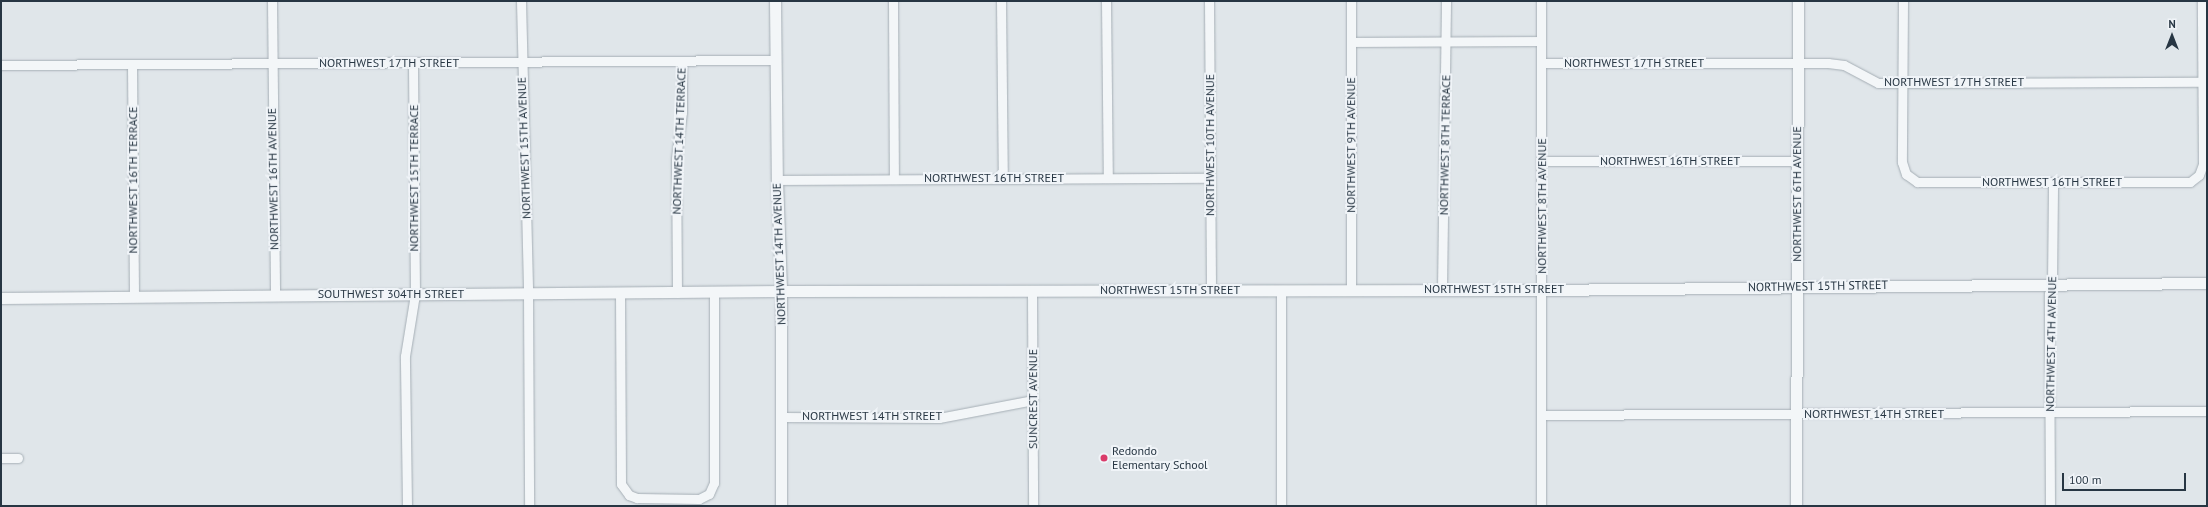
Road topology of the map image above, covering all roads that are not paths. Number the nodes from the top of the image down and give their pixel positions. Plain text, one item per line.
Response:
1 (272, 1) edge
2 (521, 1) edge
3 (776, 1) edge
4 (893, 1) edge
5 (1001, 1) edge
6 (1106, 1) edge
7 (1209, 1) edge
8 (1351, 1) edge
9 (1446, 1) edge
10 (1541, 1) edge
11 (1798, 1) edge
12 (1903, 1) edge
13 (2202, 1) edge
14 (1541, 41) junction
15 (1352, 42) junction
16 (1446, 42) junction
17 (776, 60) junction
18 (682, 61) junction
19 (521, 62) junction
20 (1798, 62) junction
21 (272, 63) junction
22 (414, 63) junction
23 (1541, 63) junction
24 (132, 64) junction
25 (1, 65) edge
26 (2202, 82) junction
27 (1903, 83) junction
28 (1541, 161) junction
29 (1798, 161) junction
30 (894, 178) junction
31 (1003, 178) junction
32 (1108, 178) junction
33 (1210, 178) junction
34 (777, 180) junction
35 (2053, 182) junction
36 (2207, 283) edge
37 (2052, 284) junction
38 (1797, 286) junction
39 (1442, 289) junction
40 (1211, 290) junction
41 (1281, 290) junction
42 (1351, 290) junction
43 (1542, 290) junction
44 (781, 291) junction
45 (1032, 292) junction
46 (620, 293) junction
47 (677, 293) junction
48 (714, 293) junction
49 (415, 294) junction
50 (528, 294) junction
51 (275, 295) junction
52 (134, 296) junction
53 (1, 298) edge
54 (1033, 400) junction
55 (2207, 412) edge
56 (2050, 413) junction
57 (1796, 414) junction
58 (1541, 415) junction
59 (782, 417) junction
60 (1, 458) edge
61 (18, 458) dead end
62 (407, 506) edge
63 (529, 506) edge
64 (781, 506) edge
65 (1034, 506) edge
66 (1281, 506) edge
67 (1541, 506) edge
68 (1796, 506) edge
69 (2050, 506) edge

1 - 21 street, NORTHWEST 16TH AVENUE
2 - 19 street, NORTHWEST 15TH AVENUE
3 - 17 street, NORTHWEST 14TH AVENUE
4 - 30 street
5 - 31 street
6 - 32 street
7 - 33 street, NORTHWEST 10TH AVENUE
8 - 15 street, NORTHWEST 9TH AVENUE
9 - 16 street, NORTHWEST 8TH TERRACE
10 - 14 street, NORTHWEST 8TH AVENUE
11 - 20 street, NORTHWEST 6TH AVENUE
12 - 27 street
13 - 26 street
14 - 16 street
14 - 23 street, NORTHWEST 8TH AVENUE
15 - 16 street
15 - 42 street, NORTHWEST 9TH AVENUE
16 - 39 street, NORTHWEST 8TH TERRACE
17 - 18 street, NORTHWEST 17TH STREET
17 - 34 street, NORTHWEST 14TH AVENUE
18 - 19 street, NORTHWEST 17TH STREET
18 - 47 street, NORTHWEST 14TH TERRACE
19 - 22 street, NORTHWEST 17TH STREET
19 - 50 street, NORTHWEST 15TH AVENUE
20 - 23 street, NORTHWEST 17TH STREET
20 - 27 street, NORTHWEST 17TH STREET
20 - 29 street, NORTHWEST 6TH AVENUE
21 - 22 street, NORTHWEST 17TH STREET
21 - 24 street, NORTHWEST 17TH STREET
21 - 51 street, NORTHWEST 16TH AVENUE
22 - 49 street, NORTHWEST 15TH TERRACE
23 - 28 street, NORTHWEST 8TH AVENUE
24 - 25 street, NORTHWEST 17TH STREET
24 - 52 street, NORTHWEST 16TH TERRACE
26 - 27 street, NORTHWEST 17TH STREET
26 - 35 street, NORTHWEST 16TH STREET
27 - 35 street, NORTHWEST 16TH STREET
28 - 29 street, NORTHWEST 16TH STREET
28 - 43 street, NORTHWEST 8TH AVENUE
29 - 38 street, NORTHWEST 6TH AVENUE
30 - 31 street, NORTHWEST 16TH STREET
30 - 34 street, NORTHWEST 16TH STREET
31 - 32 street, NORTHWEST 16TH STREET
32 - 33 street, NORTHWEST 16TH STREET
33 - 40 street, NORTHWEST 10TH AVENUE
34 - 44 street, NORTHWEST 14TH AVENUE
35 - 37 street, NORTHWEST 4TH AVENUE
36 - 37 street, NORTHWEST 15TH STREET
37 - 38 street, NORTHWEST 15TH STREET
37 - 56 street, NORTHWEST 4TH AVENUE
38 - 43 street, NORTHWEST 15TH STREET
38 - 57 street, NORTHWEST 6TH AVENUE
39 - 42 street, NORTHWEST 15TH STREET
39 - 43 street, NORTHWEST 15TH STREET
40 - 41 street, NORTHWEST 15TH STREET
40 - 45 street, NORTHWEST 15TH STREET
41 - 42 street, NORTHWEST 15TH STREET
41 - 66 street
43 - 58 street, NORTHWEST 8TH AVENUE
44 - 45 street, NORTHWEST 15TH STREET
44 - 48 street, SOUTHWEST 304TH STREET
44 - 59 street, NORTHWEST 14TH AVENUE
45 - 54 street, SUNCREST AVENUE
46 - 47 street, SOUTHWEST 304TH STREET
46 - 48 street
46 - 50 street, SOUTHWEST 304TH STREET
47 - 48 street, SOUTHWEST 304TH STREET
49 - 50 street, SOUTHWEST 304TH STREET
49 - 51 street, SOUTHWEST 304TH STREET
49 - 62 street, NORTHWEST 15TH TERRACE
50 - 63 street, NORTHWEST 15TH AVENUE
51 - 52 street, SOUTHWEST 304TH STREET
52 - 53 street, SOUTHWEST 304TH STREET
54 - 59 street, NORTHWEST 14TH STREET
54 - 65 street, SUNCREST AVENUE
55 - 56 street, NORTHWEST 14TH STREET
56 - 57 street, NORTHWEST 14TH STREET
56 - 69 street, NORTHWEST 4TH AVENUE
57 - 58 street, NORTHWEST 14TH STREET
57 - 68 street, NORTHWEST 6TH AVENUE
58 - 67 street, NORTHWEST 8TH AVENUE
59 - 64 street, NORTHWEST 14TH AVENUE
60 - 61 street

